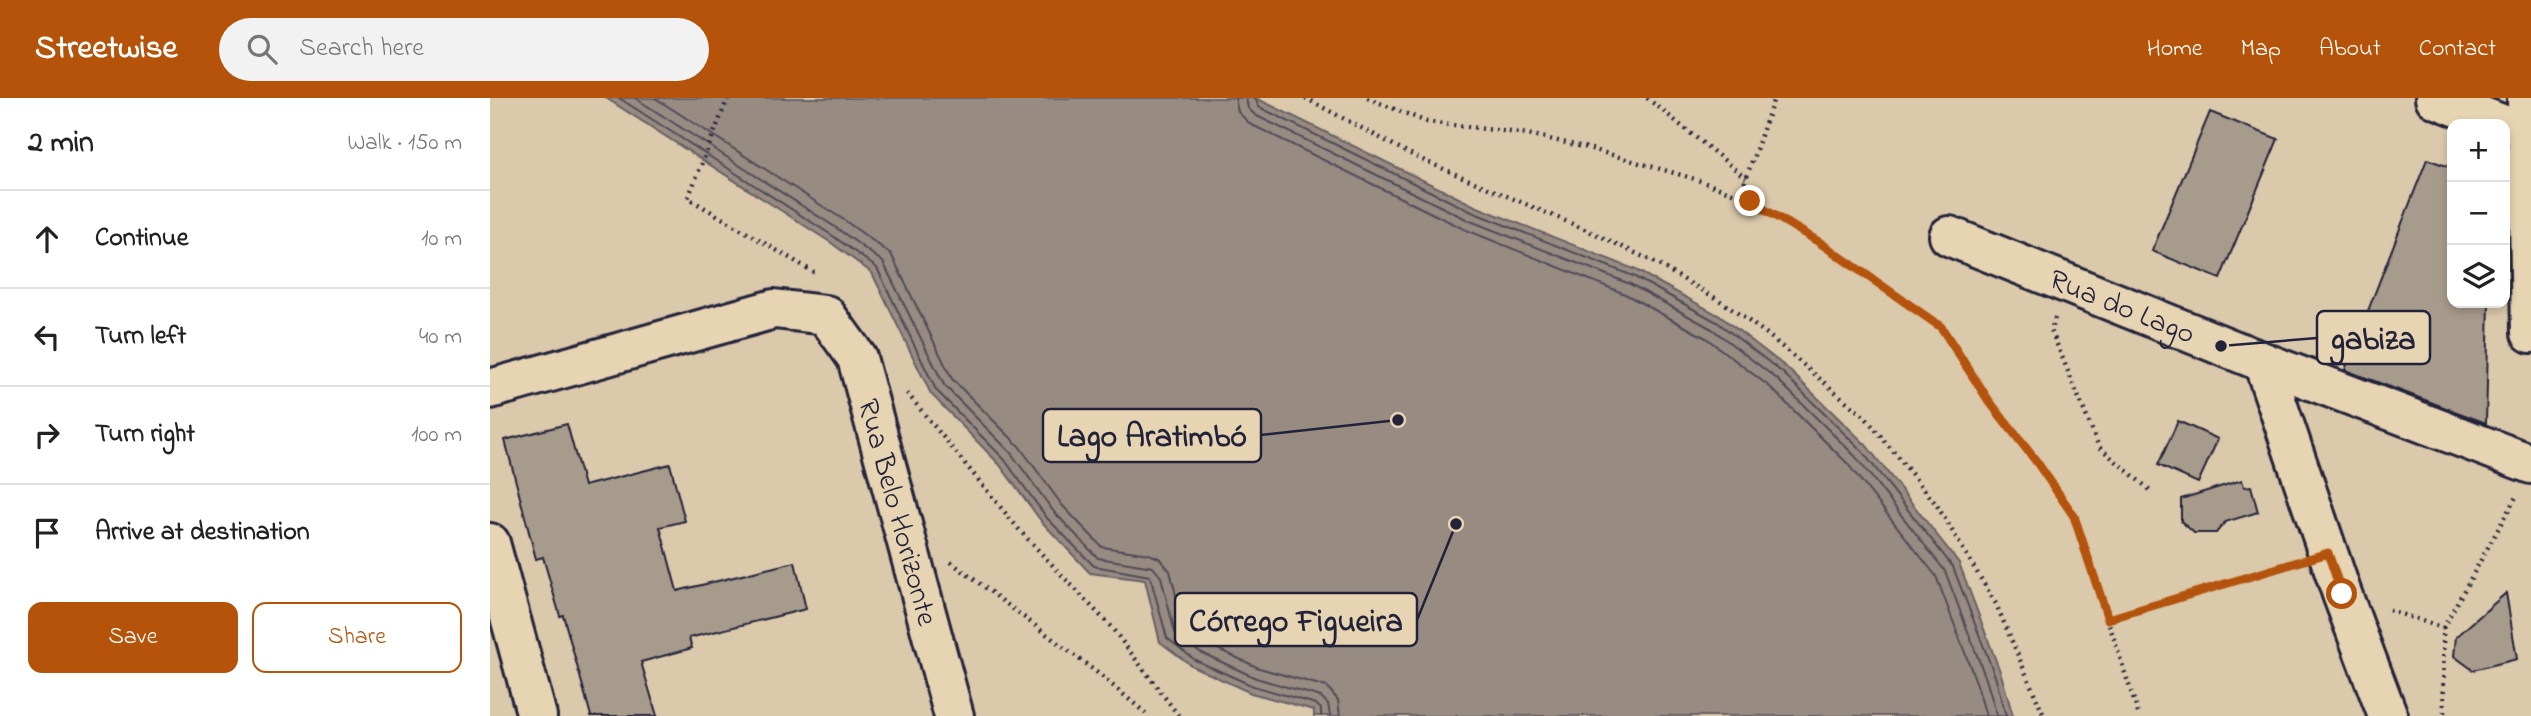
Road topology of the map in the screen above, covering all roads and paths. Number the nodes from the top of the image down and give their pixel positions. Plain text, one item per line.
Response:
1 (728, 98) edge
2 (1304, 98) edge
3 (1367, 98) edge
4 (1647, 98) edge
5 (1774, 98) edge
6 (2435, 98) edge
7 (2518, 124) edge
8 (1746, 178) junction
9 (1740, 197) junction
10 (1949, 236) dead end
11 (820, 276) dead end
12 (2067, 284) junction
13 (2531, 332) edge
14 (2263, 362) junction
15 (490, 389) edge
16 (905, 390) dead end
17 (2524, 479) edge
18 (2150, 490) dead end
19 (903, 526) junction
20 (490, 543) edge
21 (2328, 553) junction
22 (2342, 594) junction
23 (2108, 619) junction
24 (2443, 628) junction
25 (537, 716) edge
26 (954, 716) edge
27 (1149, 716) edge
28 (1179, 716) edge
29 (2044, 716) edge
30 (2139, 716) edge
31 (2388, 716) edge
32 (2444, 716) edge

1 - 11 path
2 - 29 path
3 - 9 path
4 - 8 path
5 - 8 path
6 - 7 street
7 - 13 street
8 - 9 path
9 - 23 path
10 - 12 street, Rua do Lago
12 - 14 street, Rua do Lago
12 - 18 path
14 - 17 street, Rua do Lago
14 - 21 street
15 - 19 street, Rua Belo Horizonte
16 - 28 path
17 - 24 path
19 - 26 street, Rua Belo Horizonte
19 - 27 path
20 - 25 street
21 - 22 street
21 - 23 path
22 - 24 path
22 - 31 street
23 - 30 path
24 - 32 path

